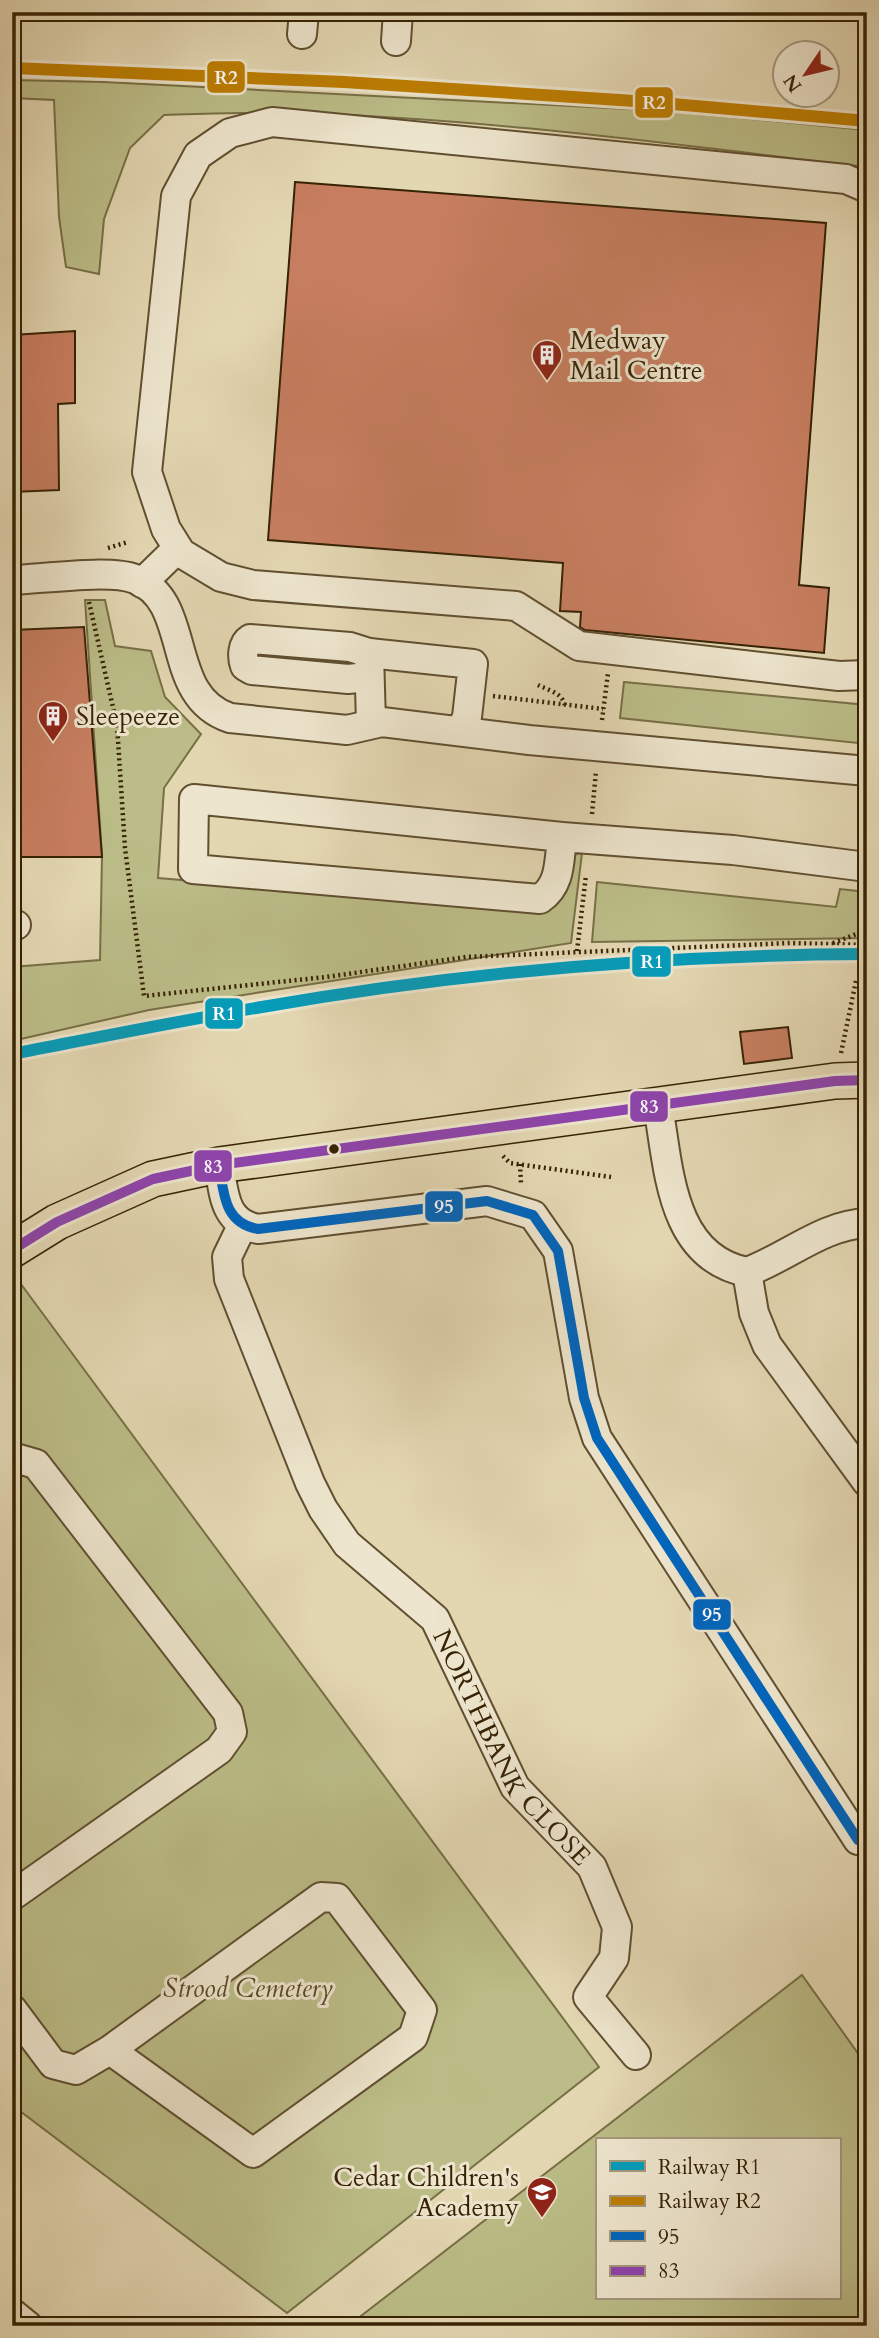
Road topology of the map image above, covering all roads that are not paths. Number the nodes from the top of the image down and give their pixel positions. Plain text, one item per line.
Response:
1 (398, 12) edge
2 (396, 41) dead end
3 (867, 188) edge
4 (177, 549) junction
5 (12, 580) edge
6 (142, 583) junction
7 (867, 675) edge
8 (371, 723) junction
9 (461, 730) junction
10 (867, 771) edge
11 (562, 837) junction
12 (867, 867) edge
13 (851, 1081) edge
14 (658, 1107) junction
15 (219, 1165) junction
16 (867, 1223) edge
17 (242, 1226) junction
18 (12, 1250) edge
19 (747, 1272) junction
20 (12, 1460) edge
21 (867, 1482) edge
22 (858, 1840) dead end
23 (12, 1896) edge
24 (12, 2009) edge
25 (110, 2050) junction
26 (636, 2055) dead end
27 (12, 2313) edge
28 (28, 2326) edge

1 - 2 street
3 - 4 street
4 - 6 street
4 - 7 street
5 - 6 street
6 - 8 street
8 - 9 street
8 - 9 street
9 - 10 street
11 - 11 street
11 - 12 street
13 - 14 main road
14 - 15 main road
14 - 19 street
15 - 17 street
15 - 18 main road
16 - 19 street
17 - 22 street
17 - 26 street, NORTHBANK CLOSE
19 - 21 street
20 - 23 street
24 - 25 street
25 - 25 street
27 - 28 street

